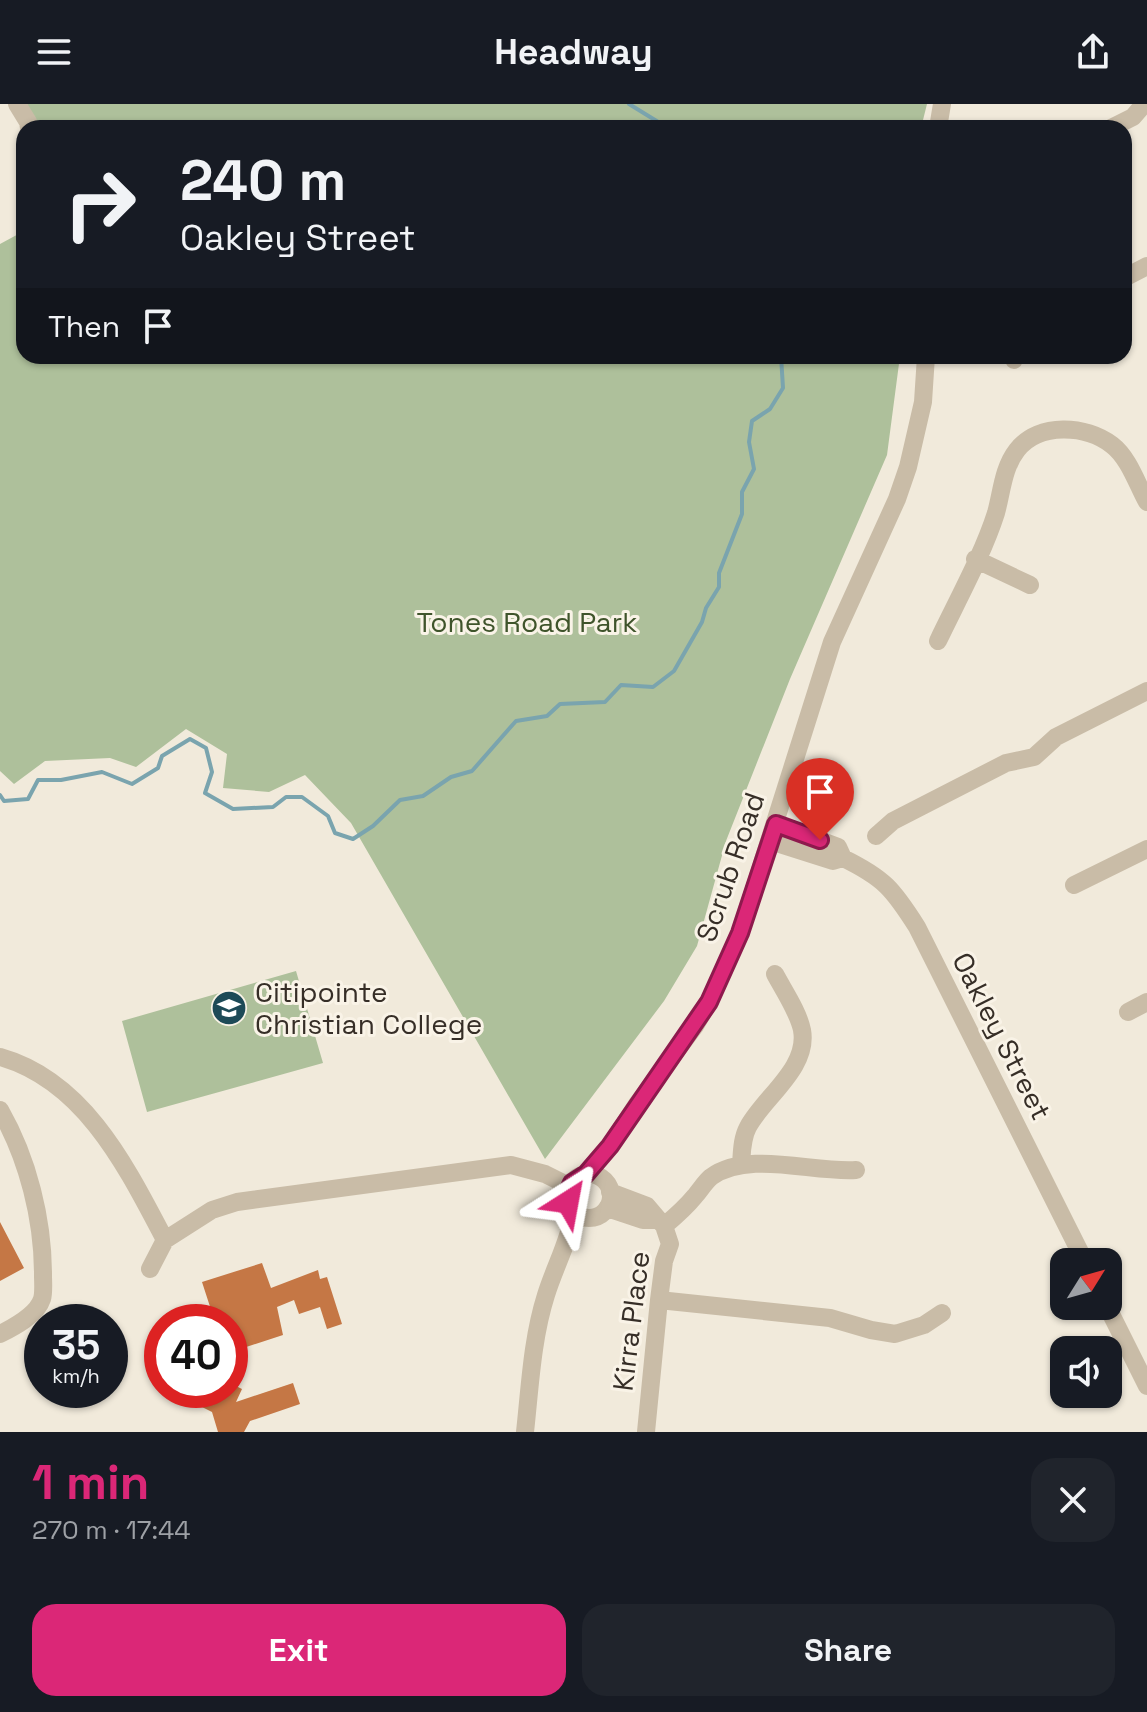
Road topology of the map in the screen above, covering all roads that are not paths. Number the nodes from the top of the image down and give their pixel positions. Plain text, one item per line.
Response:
1 (1144, 104) edge
2 (1127, 120) edge
3 (925, 364) edge
4 (1147, 502) edge
5 (975, 559) junction
6 (1030, 585) dead end
7 (938, 641) dead end
8 (1147, 691) edge
9 (773, 832) junction
10 (876, 836) dead end
11 (1147, 849) edge
12 (1074, 885) dead end
13 (775, 974) dead end
14 (1147, 1002) edge
15 (1128, 1012) dead end
16 (0, 1057) edge
17 (0, 1110) edge
18 (741, 1164) junction
19 (856, 1170) dead end
20 (569, 1186) junction
21 (601, 1188) junction
22 (582, 1215) junction
23 (662, 1223) junction
24 (165, 1240) junction
25 (1078, 1248) edge
26 (150, 1269) dead end
27 (659, 1300) junction
28 (942, 1313) dead end
29 (1114, 1320) edge
30 (0, 1334) edge
31 (1147, 1386) edge
32 (525, 1432) edge
33 (646, 1432) edge

1 - 2 street
3 - 9 street, Scrub Road
4 - 5 street
5 - 6 street
5 - 7 street
8 - 10 street
9 - 21 street, Scrub Road
9 - 25 street, Oakley Street
11 - 12 street
13 - 18 street
14 - 15 street
16 - 24 street
17 - 30 street
18 - 19 street
18 - 23 street
20 - 21 street
20 - 22 street
20 - 24 street
21 - 22 street
21 - 23 street, Kirra Place
22 - 32 street
23 - 27 street, Kirra Place
24 - 26 street
27 - 28 street
27 - 33 street, Kirra Place
29 - 31 street

